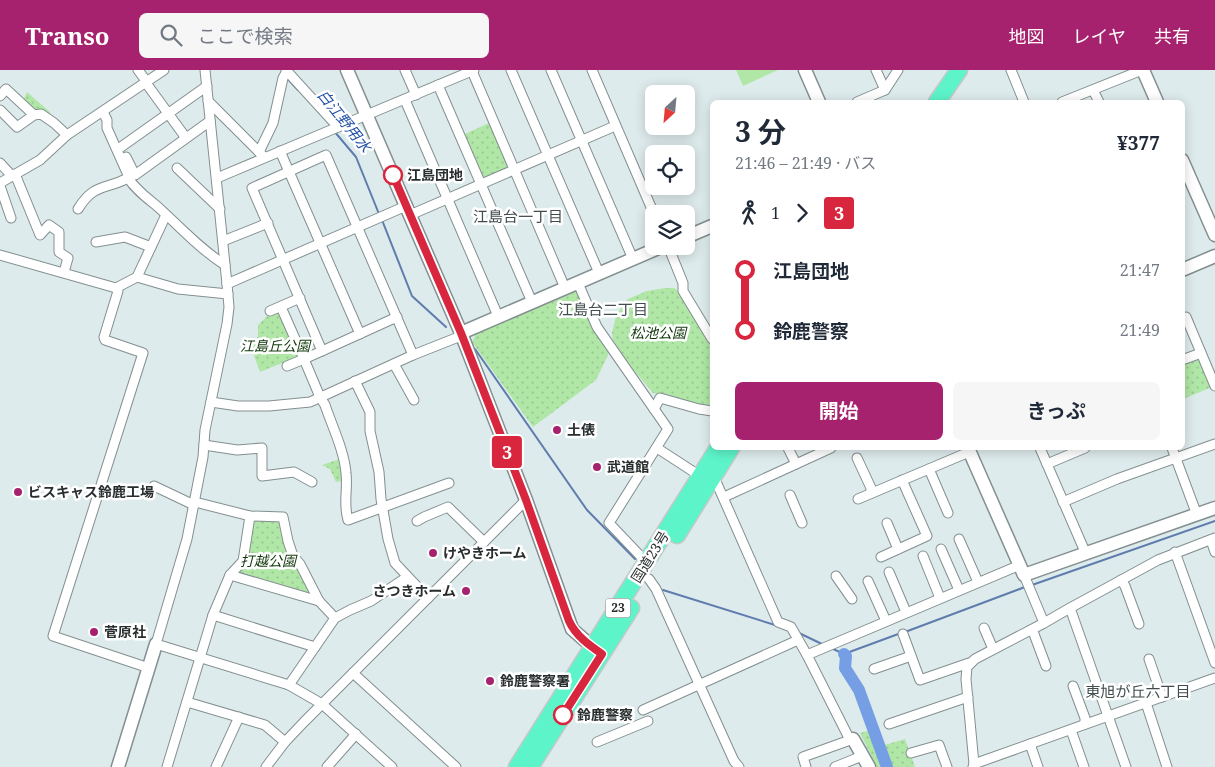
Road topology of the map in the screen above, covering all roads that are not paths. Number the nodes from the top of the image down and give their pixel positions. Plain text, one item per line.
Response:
1 (138, 70) edge
2 (164, 70) edge
3 (205, 70) edge
4 (347, 70) edge
5 (405, 70) edge
6 (473, 70) edge
7 (511, 70) edge
8 (552, 70) edge
9 (592, 70) edge
10 (805, 70) edge
11 (876, 70) edge
12 (898, 70) edge
13 (959, 70) edge
14 (971, 70) edge
15 (1011, 70) edge
16 (1142, 70) edge
17 (285, 73) edge
18 (452, 74) edge
19 (146, 82) junction
20 (438, 85) junction
21 (207, 86) junction
22 (885, 90) junction
23 (1093, 90) junction
24 (416, 95) junction
25 (0, 96) edge
26 (406, 100) junction
27 (818, 100) edge
28 (862, 100) edge
29 (938, 100) edge
30 (951, 100) edge
31 (1023, 100) edge
32 (1067, 100) edge
33 (1097, 100) edge
34 (1156, 100) edge
35 (208, 101) junction
36 (0, 110) edge
37 (168, 114) junction
38 (34, 115) junction
39 (105, 116) junction
40 (367, 116) junction
41 (210, 121) junction
42 (616, 126) junction
43 (334, 128) junction
44 (67, 135) junction
45 (186, 138) junction
46 (582, 140) junction
47 (121, 147) junction
48 (280, 151) junction
49 (262, 155) junction
50 (548, 155) junction
51 (0, 163) edge
52 (1185, 167) edge
53 (177, 168) dead end
54 (514, 169) junction
55 (290, 172) junction
56 (13, 175) junction
57 (128, 178) junction
58 (217, 178) junction
59 (0, 182) edge
60 (481, 184) junction
61 (0, 186) edge
62 (447, 199) junction
63 (650, 205) edge
64 (78, 209) dead end
65 (220, 209) junction
66 (408, 210) junction
67 (166, 215) junction
68 (11, 218) dead end
69 (268, 223) junction
70 (710, 227) edge
71 (358, 228) junction
72 (695, 233) edge
73 (1215, 235) edge
74 (223, 241) junction
75 (96, 242) dead end
76 (321, 244) junction
77 (151, 246) junction
78 (645, 254) edge
79 (0, 255) edge
80 (672, 255) edge
81 (1215, 256) edge
82 (633, 259) junction
83 (284, 260) junction
84 (225, 266) junction
85 (1185, 269) edge
86 (64, 272) junction
87 (599, 273) junction
88 (137, 277) junction
89 (578, 283) junction
90 (227, 284) junction
91 (116, 288) junction
92 (565, 288) junction
93 (228, 294) junction
94 (300, 298) junction
95 (532, 302) junction
96 (281, 307) junction
97 (270, 311) dead end
98 (498, 316) junction
99 (397, 317) junction
100 (1185, 318) edge
101 (461, 333) junction
102 (360, 334) junction
103 (710, 336) edge
104 (322, 351) junction
105 (1201, 352) junction
106 (413, 355) junction
107 (304, 359) junction
108 (1185, 359) edge
109 (394, 364) junction
110 (287, 366) dead end
111 (1214, 379) edge
112 (355, 381) junction
113 (320, 397) junction
114 (414, 400) dead end
115 (211, 402) junction
116 (654, 409) junction
117 (710, 411) edge
118 (1215, 444) edge
119 (204, 445) junction
120 (656, 448) junction
121 (717, 450) edge
122 (730, 450) edge
123 (789, 450) edge
124 (827, 450) edge
125 (967, 450) edge
126 (969, 450) edge
127 (1041, 450) edge
128 (1080, 450) edge
129 (1173, 450) edge
130 (858, 458) dead end
131 (1177, 458) junction
132 (796, 464) junction
133 (1047, 464) junction
134 (929, 469) junction
135 (707, 477) junction
136 (902, 480) junction
137 (312, 482) dead end
138 (449, 483) dead end
139 (154, 486) dead end
140 (871, 493) junction
141 (790, 495) dead end
142 (724, 497) junction
143 (858, 499) dead end
144 (526, 500) junction
145 (1063, 502) junction
146 (195, 504) junction
147 (383, 507) junction
148 (1215, 508) edge
149 (948, 513) dead end
150 (1197, 514) junction
151 (250, 516) junction
152 (418, 521) dead end
153 (802, 523) dead end
154 (887, 523) dead end
155 (959, 538) dead end
156 (1213, 539) edge
157 (484, 542) junction
158 (898, 549) junction
159 (941, 549) dead end
160 (1175, 552) junction
161 (1215, 552) edge
162 (1086, 554) junction
163 (923, 556) dead end
164 (881, 557) dead end
165 (648, 571) junction
166 (890, 572) dead end
167 (230, 575) junction
168 (836, 576) dead end
169 (407, 577) junction
170 (1025, 577) junction
171 (1121, 580) junction
172 (868, 581) dead end
173 (978, 582) junction
174 (959, 590) junction
175 (428, 598) junction
176 (940, 598) junction
177 (852, 599) dead end
178 (319, 601) junction
179 (1070, 608) junction
180 (906, 612) junction
181 (213, 615) junction
182 (335, 618) junction
183 (886, 621) junction
184 (1044, 623) junction
185 (1138, 624) dead end
186 (984, 628) dead end
187 (1031, 630) junction
188 (795, 634) junction
189 (903, 634) dead end
190 (156, 644) junction
191 (315, 647) junction
192 (993, 649) junction
193 (597, 651) junction
194 (807, 655) junction
195 (911, 656) junction
196 (200, 658) junction
197 (1149, 660) dead end
198 (969, 664) junction
199 (1215, 664) edge
200 (1046, 666) dead end
201 (149, 668) junction
202 (874, 669) dead end
203 (353, 673) junction
204 (1215, 678) edge
205 (699, 684) junction
206 (289, 685) junction
207 (1073, 686) dead end
208 (968, 697) junction
209 (1162, 697) junction
210 (187, 702) junction
211 (1146, 703) junction
212 (322, 704) junction
213 (643, 710) dead end
214 (1108, 716) junction
215 (239, 717) junction
216 (648, 721) dead end
217 (889, 724) dead end
218 (1085, 724) junction
219 (1071, 730) junction
220 (356, 734) junction
221 (851, 739) junction
222 (285, 742) junction
223 (597, 742) dead end
224 (1030, 744) junction
225 (911, 753) dead end
226 (866, 762) edge
227 (528, 764) edge
228 (974, 766) edge
229 (118, 767) edge
230 (167, 767) edge
231 (216, 767) edge
232 (266, 767) edge
233 (327, 767) edge
234 (392, 767) edge
235 (456, 767) edge
236 (739, 767) edge
237 (806, 767) edge
238 (835, 767) edge
239 (947, 767) edge
240 (1038, 767) edge
241 (1084, 767) edge
242 (1126, 767) edge
243 (1167, 767) edge

1 - 19 street
2 - 19 street
3 - 21 street
4 - 40 street
5 - 24 street
6 - 18 street
6 - 54 street
7 - 50 street
8 - 46 street
9 - 42 street
10 - 27 street
11 - 22 street
12 - 22 street
13 - 29 highway
14 - 30 highway
15 - 31 street
16 - 23 street
16 - 34 street
17 - 43 street
17 - 49 street
18 - 20 street
19 - 37 street
19 - 39 street
20 - 24 street
20 - 60 street
21 - 35 street
21 - 37 street
22 - 28 street
23 - 32 street
23 - 33 street
24 - 26 street
25 - 38 street
26 - 40 street
26 - 62 street
35 - 41 street
35 - 49 street
36 - 38 street
37 - 45 street
37 - 47 street
38 - 44 street
39 - 44 street
39 - 47 street
39 - 57 street
40 - 43 street
40 - 66 street
41 - 45 street
41 - 58 street
42 - 46 street
42 - 63 street
43 - 48 street
44 - 56 street
45 - 47 street
46 - 50 street
46 - 82 street
48 - 49 street
48 - 55 street
49 - 58 street
50 - 54 street
50 - 87 street
51 - 56 street
52 - 73 street
53 - 65 street
54 - 60 street
54 - 92 street
55 - 69 street
55 - 71 street
55 - 76 street
56 - 59 street
56 - 86 street
57 - 64 street
57 - 67 street
58 - 65 street
60 - 62 street
60 - 95 street
61 - 68 street
62 - 66 street
62 - 98 street
65 - 74 street
66 - 71 street
66 - 101 street
67 - 77 street
67 - 84 street
69 - 74 street
69 - 83 street
70 - 72 street
71 - 76 street
71 - 99 street
74 - 84 street
75 - 77 street
76 - 83 street
76 - 102 street
77 - 88 street
78 - 82 street
79 - 86 street
80 - 103 street
81 - 85 street
82 - 87 street
83 - 90 street
83 - 94 street
84 - 90 street
86 - 91 street
87 - 89 street
88 - 91 street
88 - 93 street
89 - 92 street
89 - 116 street
90 - 93 street
91 - 201 street
92 - 95 street
93 - 115 street
94 - 96 street
94 - 104 street
95 - 98 street
96 - 97 street
96 - 107 street
98 - 101 street
99 - 102 street
99 - 106 street
100 - 105 street
101 - 106 street
101 - 144 street
102 - 104 street
104 - 107 street
105 - 108 street
105 - 111 street
106 - 109 street
107 - 110 street
107 - 113 street
109 - 112 street
109 - 114 street
112 - 113 street
112 - 147 street
113 - 115 street
113 - 147 street
115 - 119 street
116 - 117 street
116 - 120 street
118 - 131 street
119 - 137 street
119 - 146 street
120 - 135 street
120 - 165 street
121 - 135 highway, 国道23号 / 23
122 - 135 highway, 国道23号 / 23
123 - 132 street
124 - 132 street
125 - 134 street
126 - 170 street
127 - 133 street
128 - 133 street
129 - 131 street
130 - 140 street
131 - 145 street
131 - 150 street
132 - 142 street
133 - 145 street
134 - 136 street
134 - 149 street
135 - 142 street
135 - 165 highway, 国道23号 / 23
136 - 140 street
136 - 158 street
138 - 147 street
139 - 146 street
140 - 143 street
141 - 153 street
142 - 188 street
144 - 157 street
144 - 193 street
145 - 162 street
146 - 151 street
146 - 190 street
147 - 169 street
148 - 150 street
150 - 162 street
151 - 167 street
151 - 178 street
152 - 157 street
154 - 158 street
155 - 173 street
156 - 160 street
156 - 161 street
157 - 175 street
158 - 164 street
159 - 174 street
160 - 171 street
160 - 199 street
162 - 170 street
163 - 176 street
165 - 193 highway, 国道23号 / 23
165 - 205 street
166 - 180 street
167 - 178 street
167 - 181 street
168 - 177 street
169 - 175 street
169 - 182 street
170 - 173 street
170 - 184 street
171 - 179 street
171 - 185 street
172 - 183 street
173 - 174 street
174 - 176 street
175 - 203 street
176 - 180 street
178 - 182 street
179 - 184 street
179 - 214 street
180 - 183 street
181 - 191 street
181 - 196 street
182 - 191 street
183 - 194 street
184 - 187 street
186 - 192 street
187 - 192 street
187 - 200 street
188 - 194 street
188 - 205 street
189 - 195 street
190 - 196 street
190 - 201 street
191 - 206 street
192 - 198 street
193 - 227 highway, 国道23号 / 23
194 - 221 street
195 - 198 street
195 - 202 street
196 - 206 street
196 - 210 street
197 - 209 street
198 - 208 street
201 - 229 street
203 - 212 street
203 - 235 street
204 - 209 street
205 - 213 street
205 - 236 street
206 - 212 street
207 - 218 street
208 - 217 street
208 - 228 street
209 - 211 street
210 - 215 street
210 - 230 street
211 - 214 street
211 - 243 street
212 - 220 street
212 - 222 street
214 - 218 street
214 - 242 street
215 - 222 street
215 - 231 street
216 - 223 street
218 - 219 street
219 - 224 street
219 - 241 street
220 - 233 street
220 - 234 street
221 - 226 street
221 - 237 street
222 - 232 street
224 - 228 street
224 - 240 street
225 - 239 street
226 - 238 street

